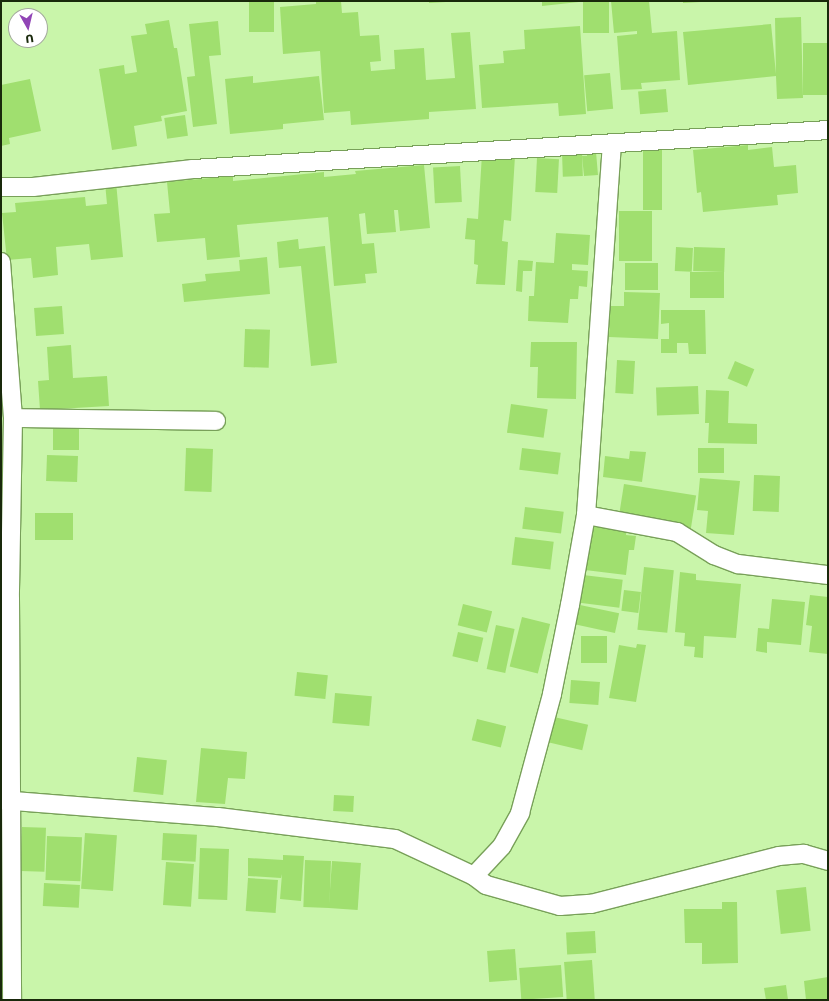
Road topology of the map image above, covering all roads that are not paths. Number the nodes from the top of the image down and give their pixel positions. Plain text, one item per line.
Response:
1 (828, 130) edge
2 (612, 145) junction
3 (1, 187) edge
4 (1, 262) edge
5 (13, 418) junction
6 (216, 421) dead end
7 (586, 515) junction
8 (828, 575) edge
9 (5, 799) edge
10 (828, 861) edge
11 (474, 876) junction
12 (12, 1000) edge

1 - 2 street
2 - 3 street
2 - 7 street
4 - 5 street
5 - 6 street
5 - 9 street
7 - 8 street
7 - 11 street
9 - 11 street
9 - 12 street
10 - 11 street

